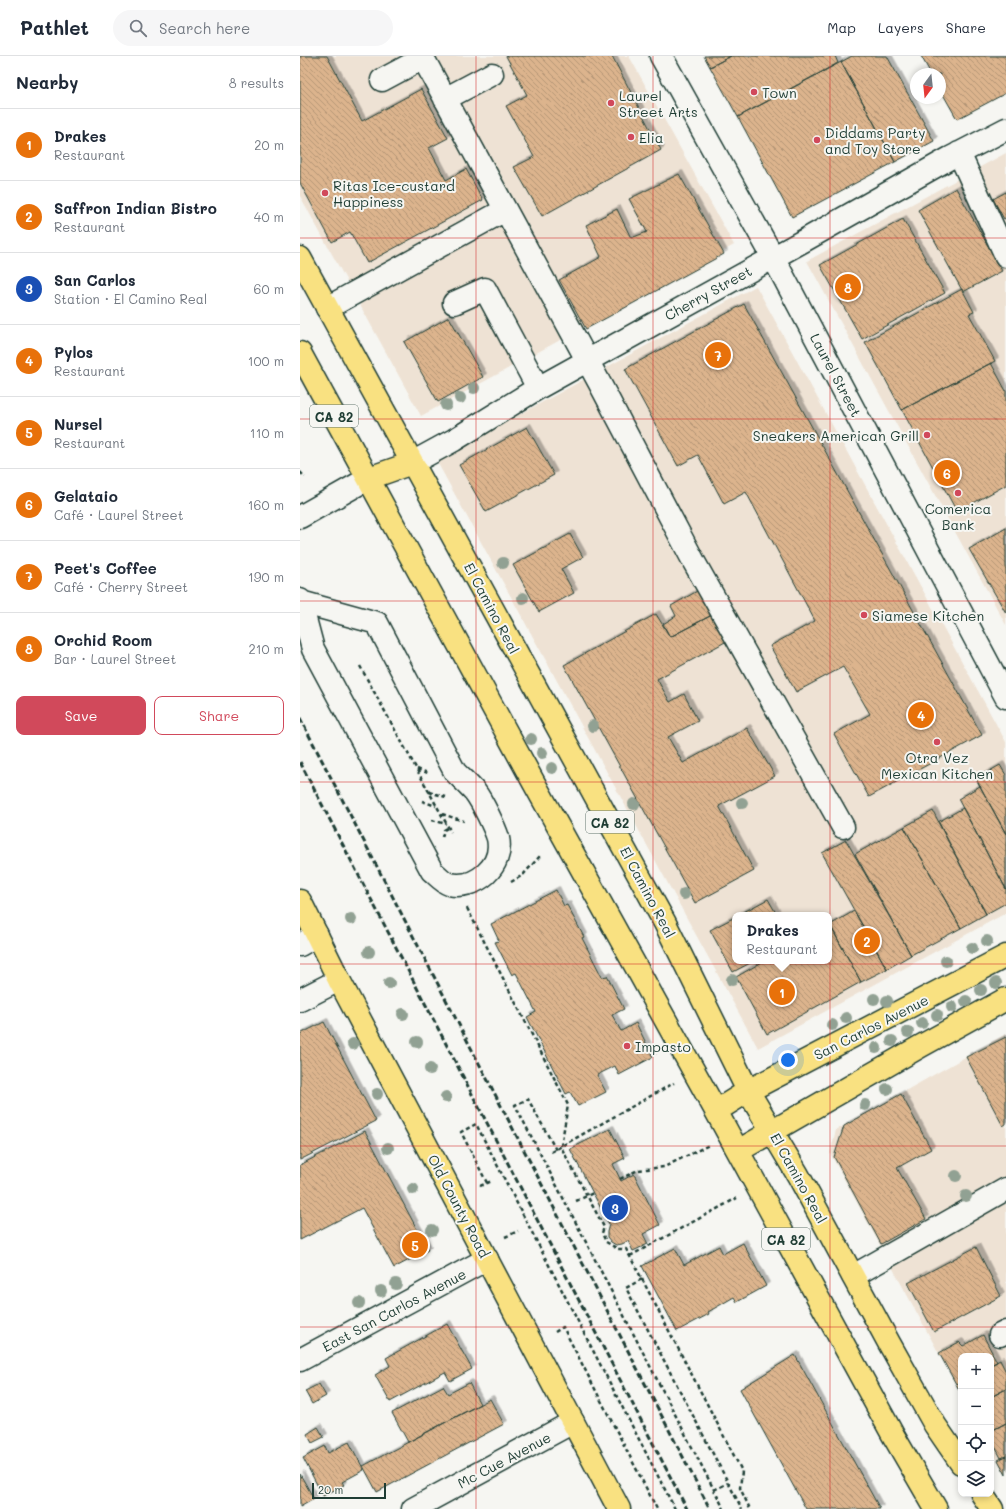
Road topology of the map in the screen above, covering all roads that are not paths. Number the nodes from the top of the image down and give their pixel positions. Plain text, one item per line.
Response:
1 (661, 56) edge
2 (422, 57) edge
3 (492, 74) dead end
4 (382, 80) dead end
5 (445, 99) junction
6 (1006, 129) edge
7 (959, 154) junction
8 (506, 210) junction
9 (1006, 256) edge
10 (773, 257) junction
11 (300, 258) edge
12 (454, 303) dead end
13 (327, 308) junction
14 (300, 353) edge
15 (587, 361) junction
16 (538, 388) junction
17 (412, 463) junction
18 (368, 478) junction
19 (300, 517) edge
20 (301, 601) edge
21 (1006, 697) edge
22 (843, 827) dead end
23 (300, 901) edge
24 (308, 940) edge
25 (1006, 956) edge
26 (339, 980) junction
27 (1006, 999) edge
28 (300, 1000) edge
29 (748, 1090) junction
30 (716, 1111) junction
31 (773, 1130) junction
32 (738, 1151) junction
33 (1006, 1189) edge
34 (487, 1259) junction
35 (853, 1276) junction
36 (300, 1360) edge
37 (573, 1422) junction
38 (960, 1461) edge
39 (984, 1497) edge
40 (413, 1509) edge
41 (619, 1509) edge
42 (936, 1509) edge
43 (992, 1509) edge

1 - 10 street, Laurel Street
2 - 4 street
2 - 5 street
3 - 5 street
5 - 8 street
6 - 7 street, Cherry Street
7 - 9 street
7 - 10 street, Cherry Street
8 - 13 street
8 - 15 street
10 - 15 street, Cherry Street
10 - 21 street, Laurel Street
11 - 13 main road, El Camino Real / CA 82
12 - 16 street
13 - 17 main road, El Camino Real / CA 82
14 - 18 main road, CA 82
15 - 16 street, Cherry Street
15 - 22 street
16 - 17 street, Cherry Street
17 - 18 main road
17 - 29 main road, El Camino Real / CA 82
18 - 19 street
18 - 30 main road, CA 82
20 - 20 street
23 - 24 main road, Old County Road
24 - 26 main road, Old County Road
25 - 29 main road, San Carlos Avenue
26 - 28 street
26 - 34 main road, Old County Road
27 - 31 main road
29 - 30 main road, San Carlos Avenue
29 - 31 main road, El Camino Real / CA 82
30 - 32 main road, CA 82
31 - 32 main road
31 - 35 main road, El Camino Real / CA 82
32 - 42 main road, CA 82
33 - 35 street
34 - 36 street, East San Carlos Avenue
34 - 37 main road, Old County Road
35 - 38 main road, El Camino Real / CA 82
37 - 40 street, Mc Cue Avenue
37 - 41 main road, Old County Road
39 - 43 main road

